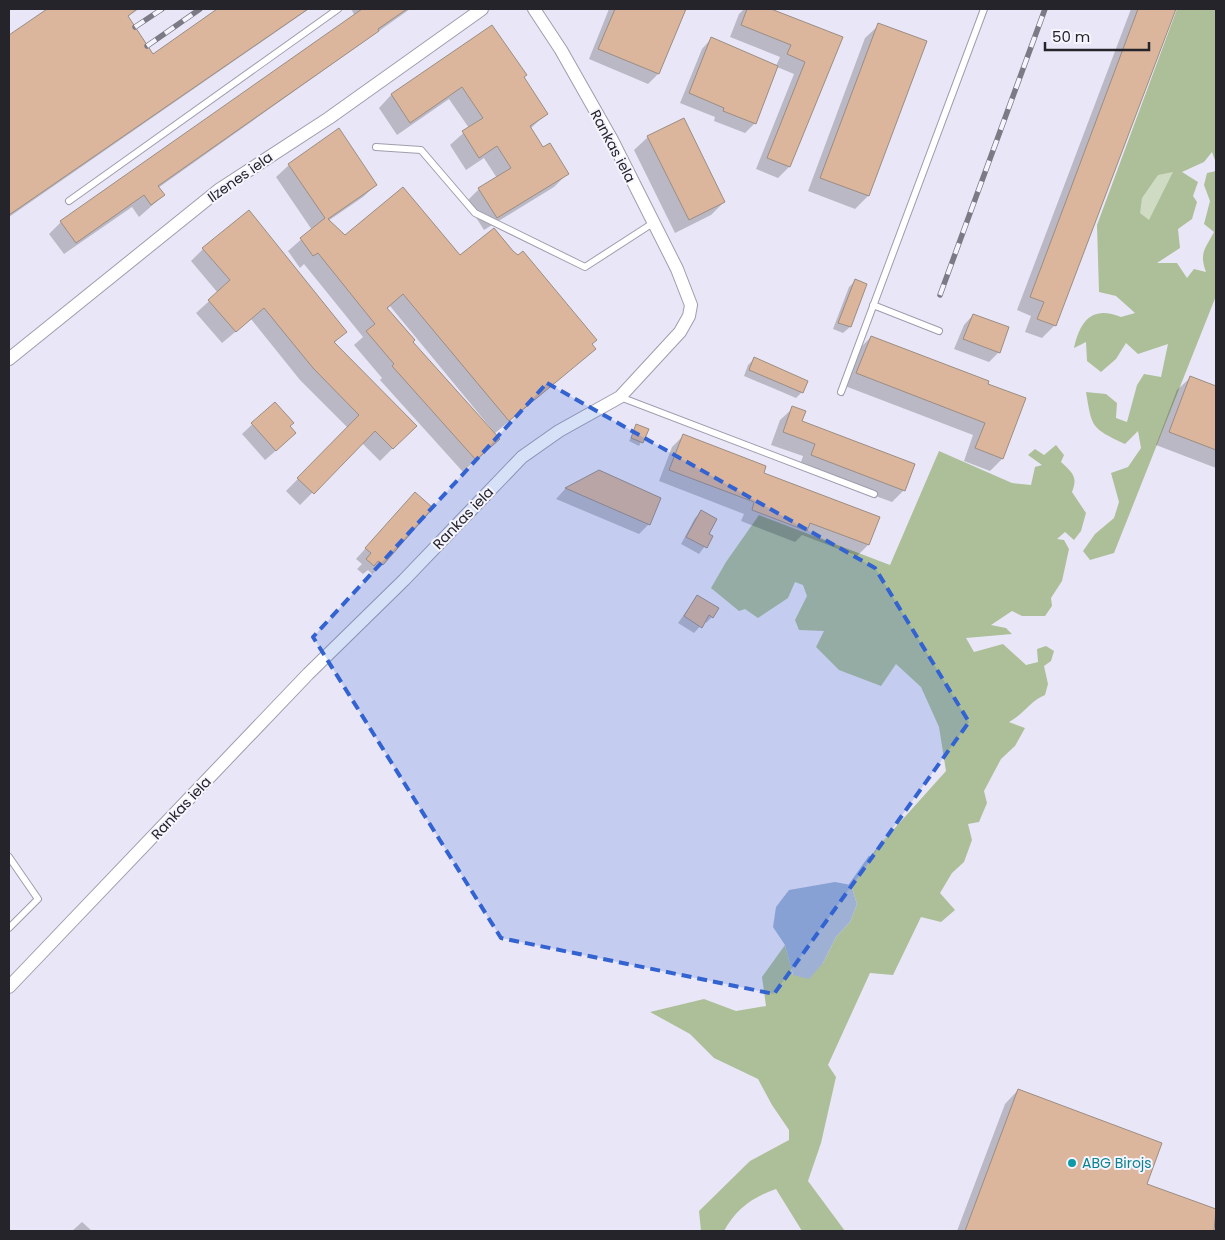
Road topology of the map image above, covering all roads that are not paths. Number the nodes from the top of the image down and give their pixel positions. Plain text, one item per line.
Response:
1 (338, 9) edge
2 (482, 9) edge
3 (534, 9) edge
4 (984, 9) edge
5 (376, 147) dead end
6 (69, 201) dead end
7 (654, 223) junction
8 (873, 305) junction
9 (939, 331) dead end
10 (9, 359) edge
11 (841, 392) dead end
12 (620, 396) junction
13 (874, 494) dead end
14 (9, 857) edge
15 (9, 928) edge
16 (9, 987) edge

1 - 6 lane
2 - 10 street, Ilzenes iela
3 - 7 street, Rankas iela
4 - 8 lane
5 - 7 lane
7 - 12 street, Rankas iela
8 - 9 lane
8 - 11 lane
12 - 13 lane
12 - 16 street, Rankas iela
14 - 15 lane

